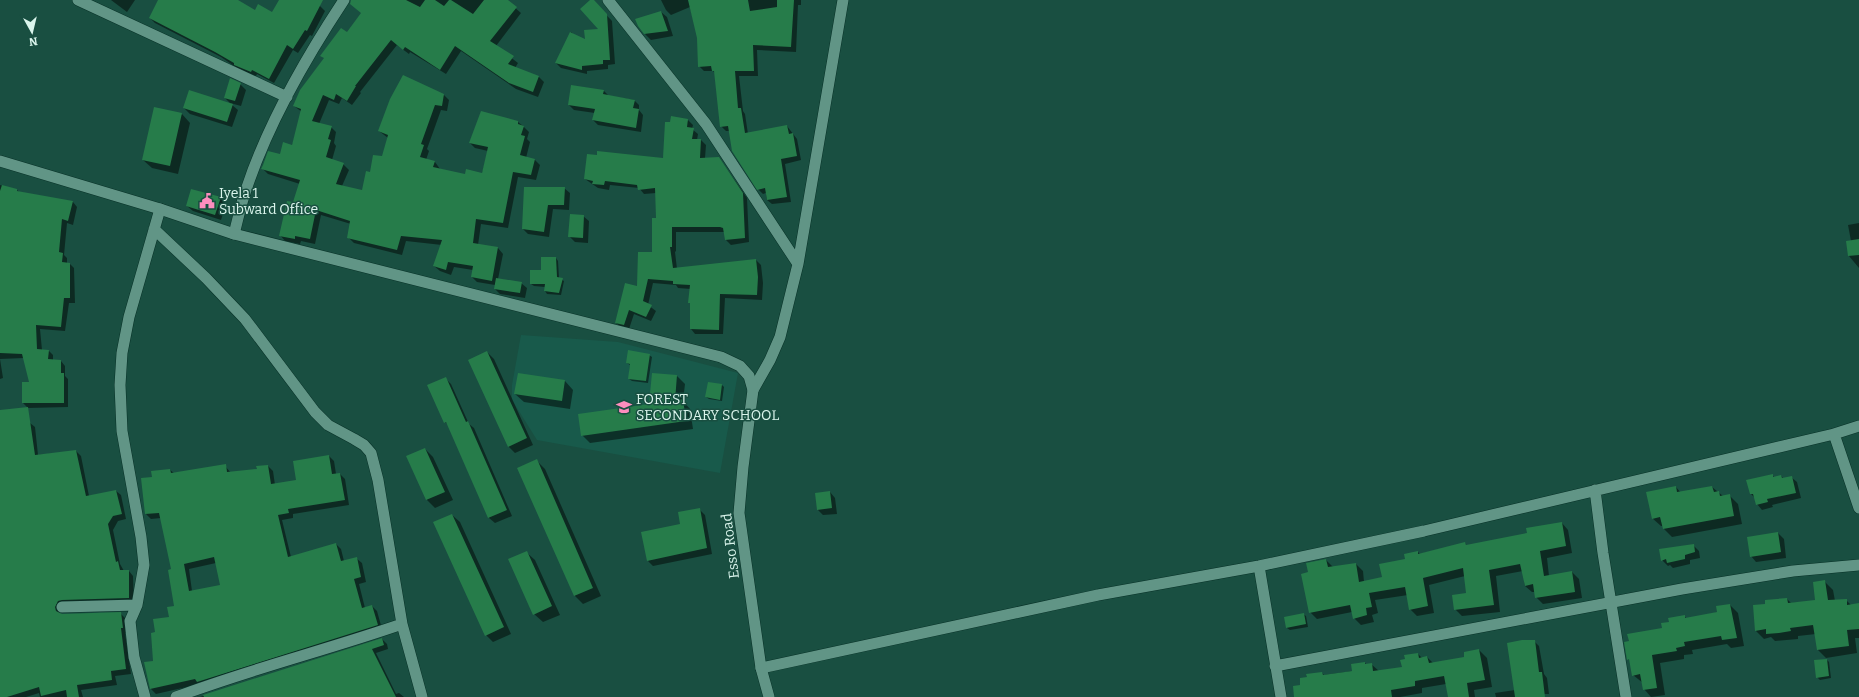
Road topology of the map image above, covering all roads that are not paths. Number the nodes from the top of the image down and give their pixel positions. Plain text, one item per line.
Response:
1 (78, 0) edge
2 (344, 0) edge
3 (608, 0) edge
4 (843, 0) edge
5 (287, 97) junction
6 (0, 161) edge
7 (160, 209) junction
8 (154, 229) junction
9 (234, 234) junction
10 (798, 264) junction
11 (753, 390) junction
12 (1859, 426) edge
13 (1834, 434) junction
14 (1595, 490) junction
15 (1859, 508) edge
16 (1859, 565) edge
17 (1259, 566) junction
18 (1612, 603) junction
19 (137, 605) junction
20 (62, 607) dead end
21 (402, 624) junction
22 (1275, 666) junction
23 (761, 668) junction
24 (146, 697) edge
25 (176, 697) edge
26 (422, 697) edge
27 (769, 697) edge
28 (1281, 697) edge
29 (1626, 697) edge

1 - 5 street
2 - 5 street
3 - 10 street
4 - 10 street
5 - 9 street
6 - 7 street
7 - 8 street
7 - 9 street
8 - 19 street
8 - 21 street
9 - 11 street
10 - 11 street
11 - 23 street, Esso Road
12 - 13 street
13 - 14 street
13 - 15 street
14 - 17 street
14 - 18 street
16 - 18 street
17 - 22 street
17 - 23 street
18 - 22 street
18 - 29 street
19 - 20 street
19 - 24 street
21 - 25 street
21 - 26 street
22 - 28 street
23 - 27 street, Esso Road

